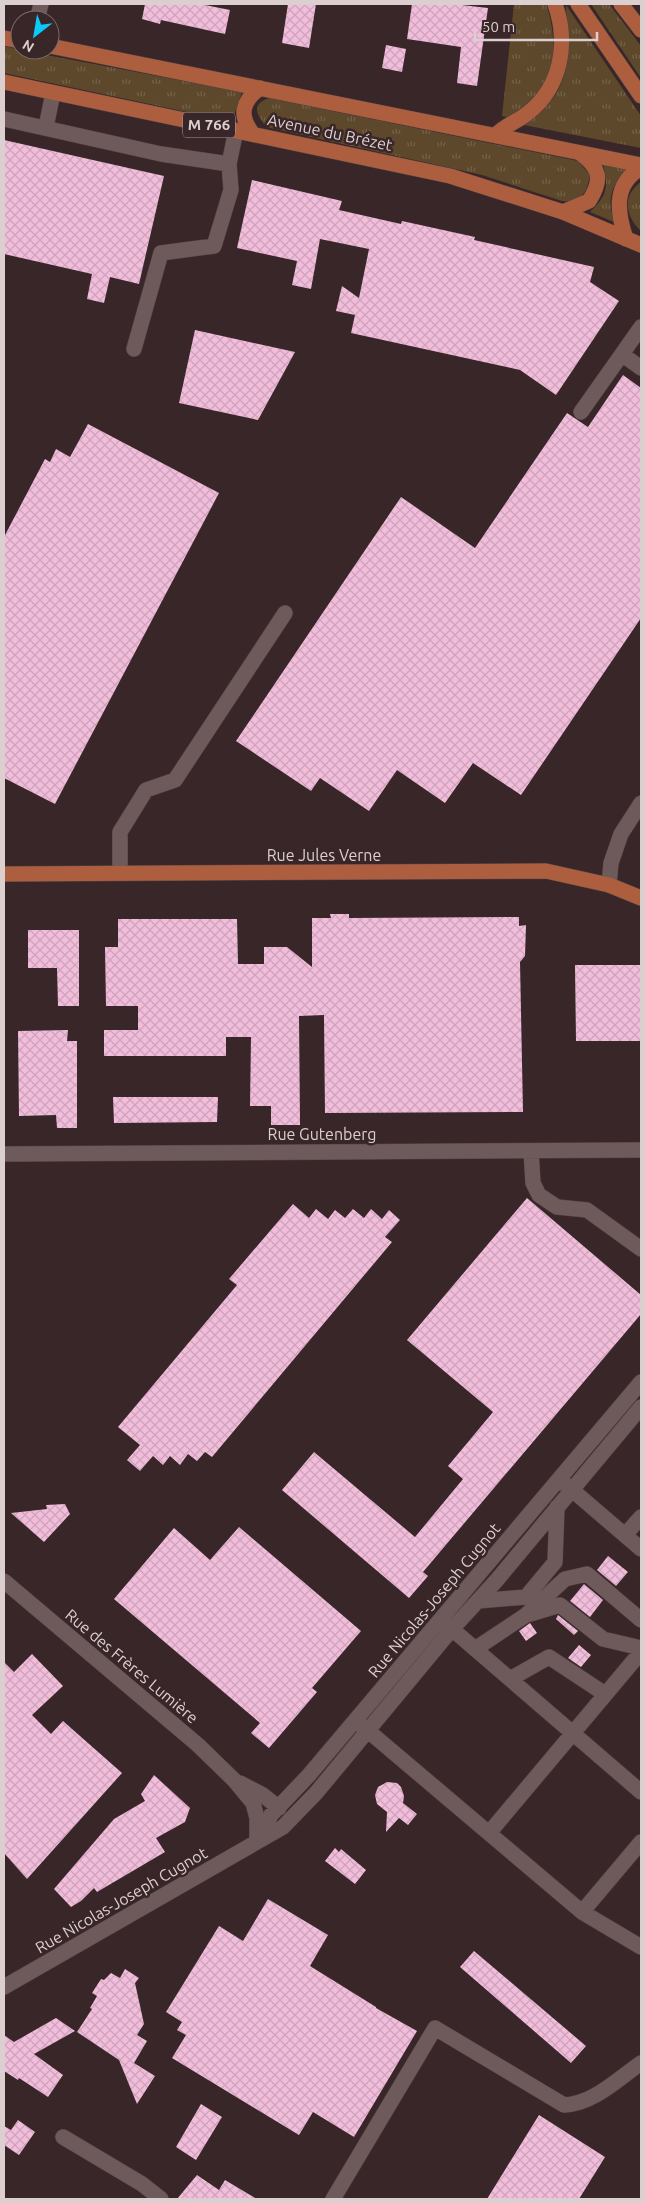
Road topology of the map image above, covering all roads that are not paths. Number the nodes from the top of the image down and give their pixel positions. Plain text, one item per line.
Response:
1 (555, 4) edge
2 (578, 4) edge
3 (621, 4) edge
4 (641, 30) edge
5 (60, 48) edge
6 (4, 82) edge
7 (260, 88) junction
8 (53, 93) junction
9 (641, 96) edge
10 (4, 119) edge
11 (46, 127) junction
12 (236, 130) junction
13 (253, 134) junction
14 (496, 136) junction
15 (576, 150) junction
16 (229, 164) junction
17 (641, 166) edge
18 (563, 212) junction
19 (626, 238) junction
20 (641, 245) edge
21 (641, 327) edge
22 (134, 349) dead end
23 (623, 355) junction
24 (641, 368) edge
25 (580, 412) dead end
26 (286, 613) dead end
27 (641, 803) edge
28 (120, 873) junction
29 (4, 874) edge
30 (609, 885) junction
31 (641, 898) edge
32 (641, 1150) edge
33 (531, 1151) junction
34 (4, 1154) edge
35 (641, 1249) edge
36 (641, 1382) edge
37 (641, 1407) edge
38 (559, 1479) junction
39 (571, 1489) junction
40 (557, 1507) junction
41 (641, 1517) edge
42 (626, 1535) junction
43 (641, 1548) edge
44 (4, 1581) edge
45 (478, 1601) junction
46 (526, 1615) junction
47 (641, 1620) edge
48 (447, 1624) junction
49 (474, 1649) junction
50 (641, 1650) edge
51 (510, 1679) junction
52 (605, 1694) junction
53 (356, 1720) junction
54 (368, 1730) junction
55 (572, 1733) junction
56 (234, 1780) junction
57 (641, 1792) edge
58 (279, 1808) junction
59 (489, 1833) junction
60 (641, 1842) edge
61 (257, 1843) junction
62 (582, 1912) junction
63 (641, 1947) edge
64 (4, 1987) edge
65 (641, 2063) edge
66 (63, 2137) dead end
67 (160, 2199) edge
68 (333, 2199) edge

1 - 14 main road
2 - 9 main road
3 - 4 main road
5 - 7 main road, Avenue du Brézet
6 - 8 main road, Avenue du Brézet / M 766
7 - 13 main road
7 - 14 main road, Avenue du Brézet
8 - 11 street
8 - 12 main road, Avenue du Brézet / M 766
10 - 11 street
11 - 16 street
12 - 13 main road, Avenue du Brézet / M 766
12 - 16 street
13 - 18 main road, Avenue du Brézet / M 766
14 - 15 main road, Avenue du Brézet
15 - 17 main road, Avenue du Brézet
15 - 18 main road
16 - 22 street
17 - 19 main road
18 - 19 main road, Avenue du Brézet / M 766
19 - 20 main road, Avenue du Brézet / M 766
21 - 23 street
23 - 24 street
23 - 25 street
26 - 28 street
27 - 30 street
28 - 29 main road, Rue Jules Verne
28 - 30 main road, Rue Jules Verne
30 - 31 main road, Rue Jules Verne
32 - 33 street, Rue Gutenberg
33 - 34 street, Rue Gutenberg
33 - 35 street
36 - 38 street, Rue Nicolas-Joseph Cugnot
37 - 39 street, Rue Nicolas-Joseph Cugnot
38 - 39 street
38 - 48 street, Rue Nicolas-Joseph Cugnot
39 - 40 street, Rue Nicolas-Joseph Cugnot
39 - 42 street
40 - 45 street, Rue Nicolas-Joseph Cugnot
40 - 45 street
41 - 42 street
42 - 43 street
44 - 56 street, Rue des Frères Lumière
45 - 48 street, Rue Nicolas-Joseph Cugnot
46 - 47 street
46 - 49 street
46 - 50 street
48 - 49 street
48 - 53 street, Rue Nicolas-Joseph Cugnot
48 - 54 street, Rue Nicolas-Joseph Cugnot
49 - 51 street
50 - 52 street
51 - 52 street
51 - 55 street
52 - 55 street
53 - 54 street
53 - 58 street, Rue Nicolas-Joseph Cugnot
54 - 59 street
54 - 61 street, Rue Nicolas-Joseph Cugnot
55 - 57 street
55 - 59 street
56 - 58 street, Rue des Frères Lumière
56 - 61 street, Rue des Frères Lumière
58 - 61 street, Rue Nicolas-Joseph Cugnot
59 - 62 street
60 - 62 street
61 - 64 street, Rue Nicolas-Joseph Cugnot
62 - 63 street
65 - 68 street
66 - 67 street

